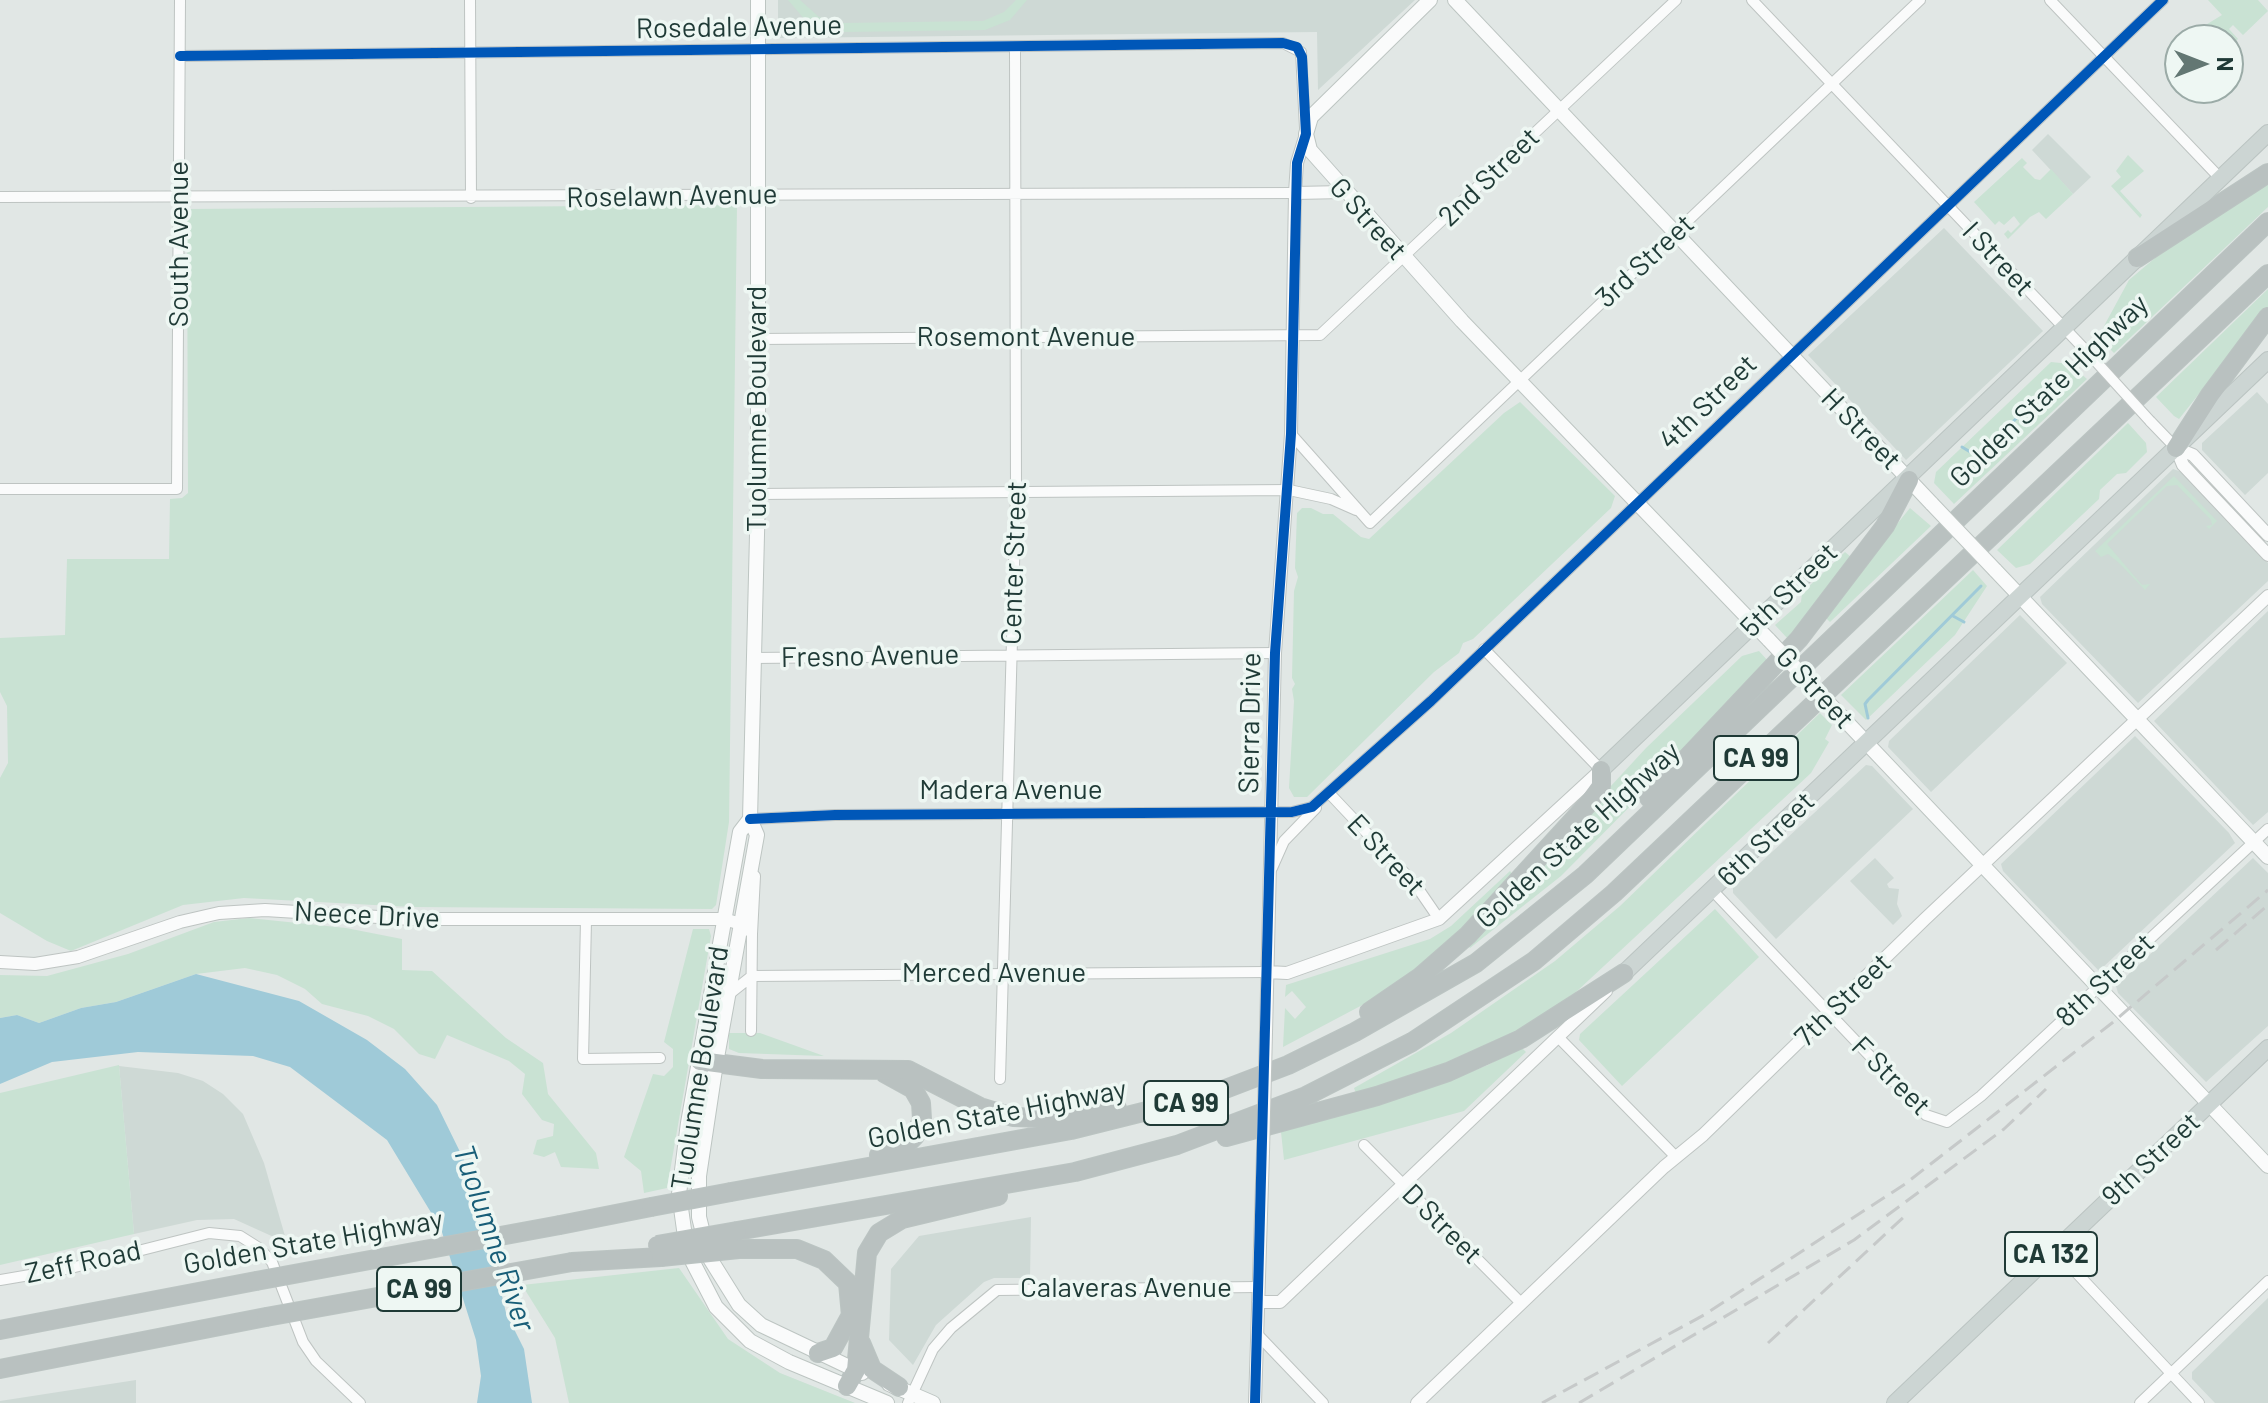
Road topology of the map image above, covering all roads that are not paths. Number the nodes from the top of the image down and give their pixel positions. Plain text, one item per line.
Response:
1 (180, 0) edge
2 (470, 0) edge
3 (758, 0) edge
4 (1430, 0) edge
5 (1455, 0) edge
6 (1676, 0) edge
7 (1752, 0) edge
8 (1920, 0) edge
9 (2050, 0) edge
10 (2163, 0) edge
11 (1297, 47) joint
12 (1015, 48) junction
13 (758, 51) junction
14 (470, 53) junction
15 (180, 56) junction
16 (2105, 56) junction
17 (1831, 84) junction
18 (1558, 110) junction
19 (2268, 133) edge
20 (1306, 134) junction
21 (2268, 173) edge
22 (2219, 177) junction
23 (1344, 192) junction
24 (1295, 193) junction
25 (1016, 194) junction
26 (758, 196) junction
27 (0, 197) edge
28 (471, 198) junction
29 (180, 199) junction
30 (1947, 204) junction
31 (2268, 222) edge
32 (1674, 233) junction
33 (2137, 258) junction
34 (1404, 259) junction
35 (2268, 274) edge
36 (2268, 317) edge
37 (2064, 328) junction
38 (1294, 336) junction
39 (1015, 337) junction
40 (758, 339) junction
41 (1791, 355) junction
42 (2268, 360) edge
43 (1518, 381) junction
44 (1291, 434) junction
45 (2176, 448) junction
46 (1909, 480) junction
47 (0, 489) edge
48 (1289, 490) junction
49 (1016, 493) junction
50 (758, 494) junction
51 (1636, 505) junction
52 (1361, 513) junction
53 (2268, 535) edge
54 (2268, 555) edge
55 (2268, 596) edge
56 (2021, 597) junction
57 (1753, 623) junction
58 (1484, 649) junction
59 (1275, 653) junction
60 (1011, 655) junction
61 (753, 658) junction
62 (2136, 720) junction
63 (1866, 743) junction
64 (1601, 770) junction
65 (1326, 797) junction
66 (1272, 811) junction
67 (1008, 814) junction
68 (750, 819) junction
69 (2268, 829) edge
70 (2253, 842) junction
71 (2268, 857) edge
72 (1983, 866) junction
73 (1270, 875) junction
74 (1585, 875) junction
75 (1712, 890) junction
76 (723, 919) junction
77 (1439, 919) junction
78 (586, 920) junction
79 (747, 929) junction
80 (0, 962) edge
81 (1267, 972) junction
82 (1003, 973) junction
83 (1624, 973) junction
84 (752, 976) junction
85 (2099, 986) junction
86 (728, 995) junction
87 (1829, 1014) junction
88 (751, 1031) dead end
89 (1560, 1039) junction
90 (2268, 1048) edge
91 (660, 1058) dead end
92 (708, 1062) junction
93 (1288, 1065) junction
94 (866, 1069) junction
95 (1254, 1078) junction
96 (1000, 1079) dead end
97 (2208, 1106) junction
98 (1938, 1122) joint
99 (1177, 1145) junction
100 (1364, 1145) dead end
101 (1676, 1157) junction
102 (2268, 1166) edge
103 (1075, 1172) junction
104 (1404, 1185) junction
105 (731, 1192) junction
106 (738, 1240) junction
107 (2055, 1250) junction
108 (0, 1280) edge
109 (2268, 1281) edge
110 (1258, 1287) junction
111 (1258, 1302) junction
112 (1521, 1303) junction
113 (856, 1318) junction
114 (0, 1330) edge
115 (1257, 1334) junction
116 (818, 1353) junction
117 (0, 1369) edge
118 (2171, 1373) junction
119 (850, 1374) junction
120 (907, 1395) edge
121 (1900, 1401) edge
122 (360, 1403) edge
123 (887, 1403) edge
124 (933, 1403) edge
125 (1255, 1403) edge
126 (1323, 1403) edge
127 (1417, 1403) edge
128 (2140, 1403) edge
129 (2199, 1403) edge

1 - 15 street, South Avenue
2 - 14 street
3 - 13 main road, Tuolumne Boulevard
4 - 20 main road
5 - 18 main road, H Street
6 - 18 street, 2nd Street
7 - 17 street, I Street
8 - 17 street, 3rd Street
9 - 16 street
10 - 16 street, 4th Street
11 - 12 street, Rosedale Avenue
11 - 20 street, Sierra Drive
12 - 13 street, Rosedale Avenue
12 - 25 street, Center Street
13 - 14 street, Rosedale Avenue
13 - 26 main road, Tuolumne Boulevard
14 - 15 street, Rosedale Avenue
14 - 28 street
15 - 29 street, South Avenue
16 - 22 street
16 - 30 street, 4th Street
17 - 30 street, I Street
17 - 32 street, 3rd Street
18 - 32 main road, H Street
18 - 34 street, 2nd Street
19 - 22 main road, 5th Street
20 - 23 main road, G Street
20 - 24 street, Sierra Drive
21 - 33 highway
22 - 33 main road, 5th Street
23 - 24 street, Roselawn Avenue
23 - 34 main road, G Street
24 - 25 street, Roselawn Avenue
24 - 38 street, Sierra Drive
25 - 26 street, Roselawn Avenue
25 - 39 street, Center Street
26 - 28 street, Roselawn Avenue
26 - 40 main road, Tuolumne Boulevard
27 - 29 street, Roselawn Avenue
28 - 29 street, Roselawn Avenue
29 - 47 street, South Avenue
30 - 37 street, I Street
30 - 41 street, 4th Street
31 - 74 highway, Golden State Highway / CA 99
32 - 41 main road, H Street
32 - 43 street, 3rd Street
33 - 37 main road, 5th Street
34 - 38 street, 2nd Street
34 - 43 main road, G Street
35 - 99 highway, CA 99
36 - 45 highway
37 - 45 street, I Street, bridge
37 - 46 main road, 5th Street
38 - 39 street, Rosemont Avenue
38 - 44 street, Sierra Drive
39 - 40 street, Rosemont Avenue
39 - 49 street, Center Street
40 - 50 main road, Tuolumne Boulevard
41 - 46 main road, H Street
41 - 51 street, 4th Street
42 - 45 main road, 6th Street
43 - 51 main road, G Street
43 - 52 street, 3rd Street
44 - 48 street, Sierra Drive
44 - 52 street
45 - 53 street, I Street
45 - 54 street, I Street
45 - 56 main road, 6th Street
46 - 56 main road, H Street, bridge
46 - 57 main road, 5th Street
46 - 74 highway
48 - 49 street
48 - 52 street
48 - 59 street, Sierra Drive
49 - 50 street
49 - 60 street, Center Street
50 - 61 main road, Tuolumne Boulevard
51 - 57 main road, G Street
51 - 58 street, 4th Street
55 - 62 street, 7th Street
56 - 62 main road, H Street
56 - 63 main road, 6th Street
57 - 63 main road, G Street, bridge
57 - 64 main road, 5th Street
58 - 64 street
58 - 65 street, 4th Street
59 - 60 street, Fresno Avenue
59 - 66 street, Sierra Drive
60 - 61 street, Fresno Avenue
60 - 67 street, Center Street
61 - 68 main road, Tuolumne Boulevard
62 - 70 main road, H Street
62 - 72 street, 7th Street
63 - 72 main road, G Street
63 - 75 main road, 6th Street
64 - 77 street, 5th Street
64 - 93 highway
65 - 66 street, 4th Street
65 - 73 street, 4th Street
65 - 77 street, E Street
66 - 67 street, Madera Avenue
66 - 73 street, Sierra Drive
67 - 68 street, Madera Avenue
67 - 82 street, Center Street
68 - 76 main road, Tuolumne Boulevard
68 - 79 main road, Tuolumne Boulevard
69 - 70 street, 8th Street
70 - 71 main road, H Street
70 - 85 street, 8th Street
72 - 85 main road, G Street
72 - 87 street, 7th Street
73 - 81 street, Sierra Drive
74 - 93 highway, Golden State Highway / CA 99
75 - 83 main road, 6th Street
75 - 87 street, F Street
76 - 78 street, Neece Drive
76 - 79 street, Neece Drive
76 - 92 main road, Tuolumne Boulevard
77 - 81 street, 5th Street
78 - 80 street, Neece Drive
78 - 91 street
79 - 84 street, Tuolumne Boulevard
79 - 86 main road, Tuolumne Boulevard
81 - 82 street, Merced Avenue
81 - 110 street, Sierra Drive, bridge
82 - 84 street, Merced Avenue
82 - 96 street, Center Street
83 - 89 street, 6th Street
83 - 99 highway
84 - 86 street
84 - 88 street, Tuolumne Boulevard
85 - 97 main road, G Street
85 - 98 street, 8th Street
86 - 92 main road, Tuolumne Boulevard
87 - 98 street, F Street
87 - 101 street, 7th Street
89 - 101 street
89 - 104 street, 6th Street
90 - 97 main road, 9th Street / CA 132
92 - 94 highway
92 - 116 main road, Tuolumne Boulevard
92 - 119 main road, Tuolumne Boulevard
93 - 95 highway, Golden State Highway / CA 99
94 - 95 highway
94 - 105 highway
95 - 105 highway, Golden State Highway / CA 99
97 - 102 main road, G Street
97 - 107 main road, 9th Street / CA 132
99 - 103 highway, CA 99
100 - 104 street, D Street
101 - 112 street, 7th Street
103 - 106 highway, CA 99
103 - 113 highway
104 - 111 street, 6th Street
104 - 112 street, D Street
105 - 114 highway, Golden State Highway / CA 99, bridge
106 - 113 highway
106 - 117 highway, CA 99, bridge
107 - 118 street
107 - 121 main road, 9th Street / CA 132
108 - 122 street, Zeff Road
109 - 118 street
110 - 111 street, Sierra Drive
110 - 120 street, Calaveras Avenue
111 - 115 street, Sierra Drive
112 - 127 street, 7th Street
113 - 116 highway
113 - 119 highway
113 - 120 highway
115 - 125 street, Sierra Drive
115 - 126 street
116 - 119 main road, Tuolumne Boulevard
118 - 128 street
118 - 129 street
119 - 120 main road, Tuolumne Boulevard
119 - 123 main road, Tuolumne Boulevard
120 - 124 main road, Tuolumne Boulevard

